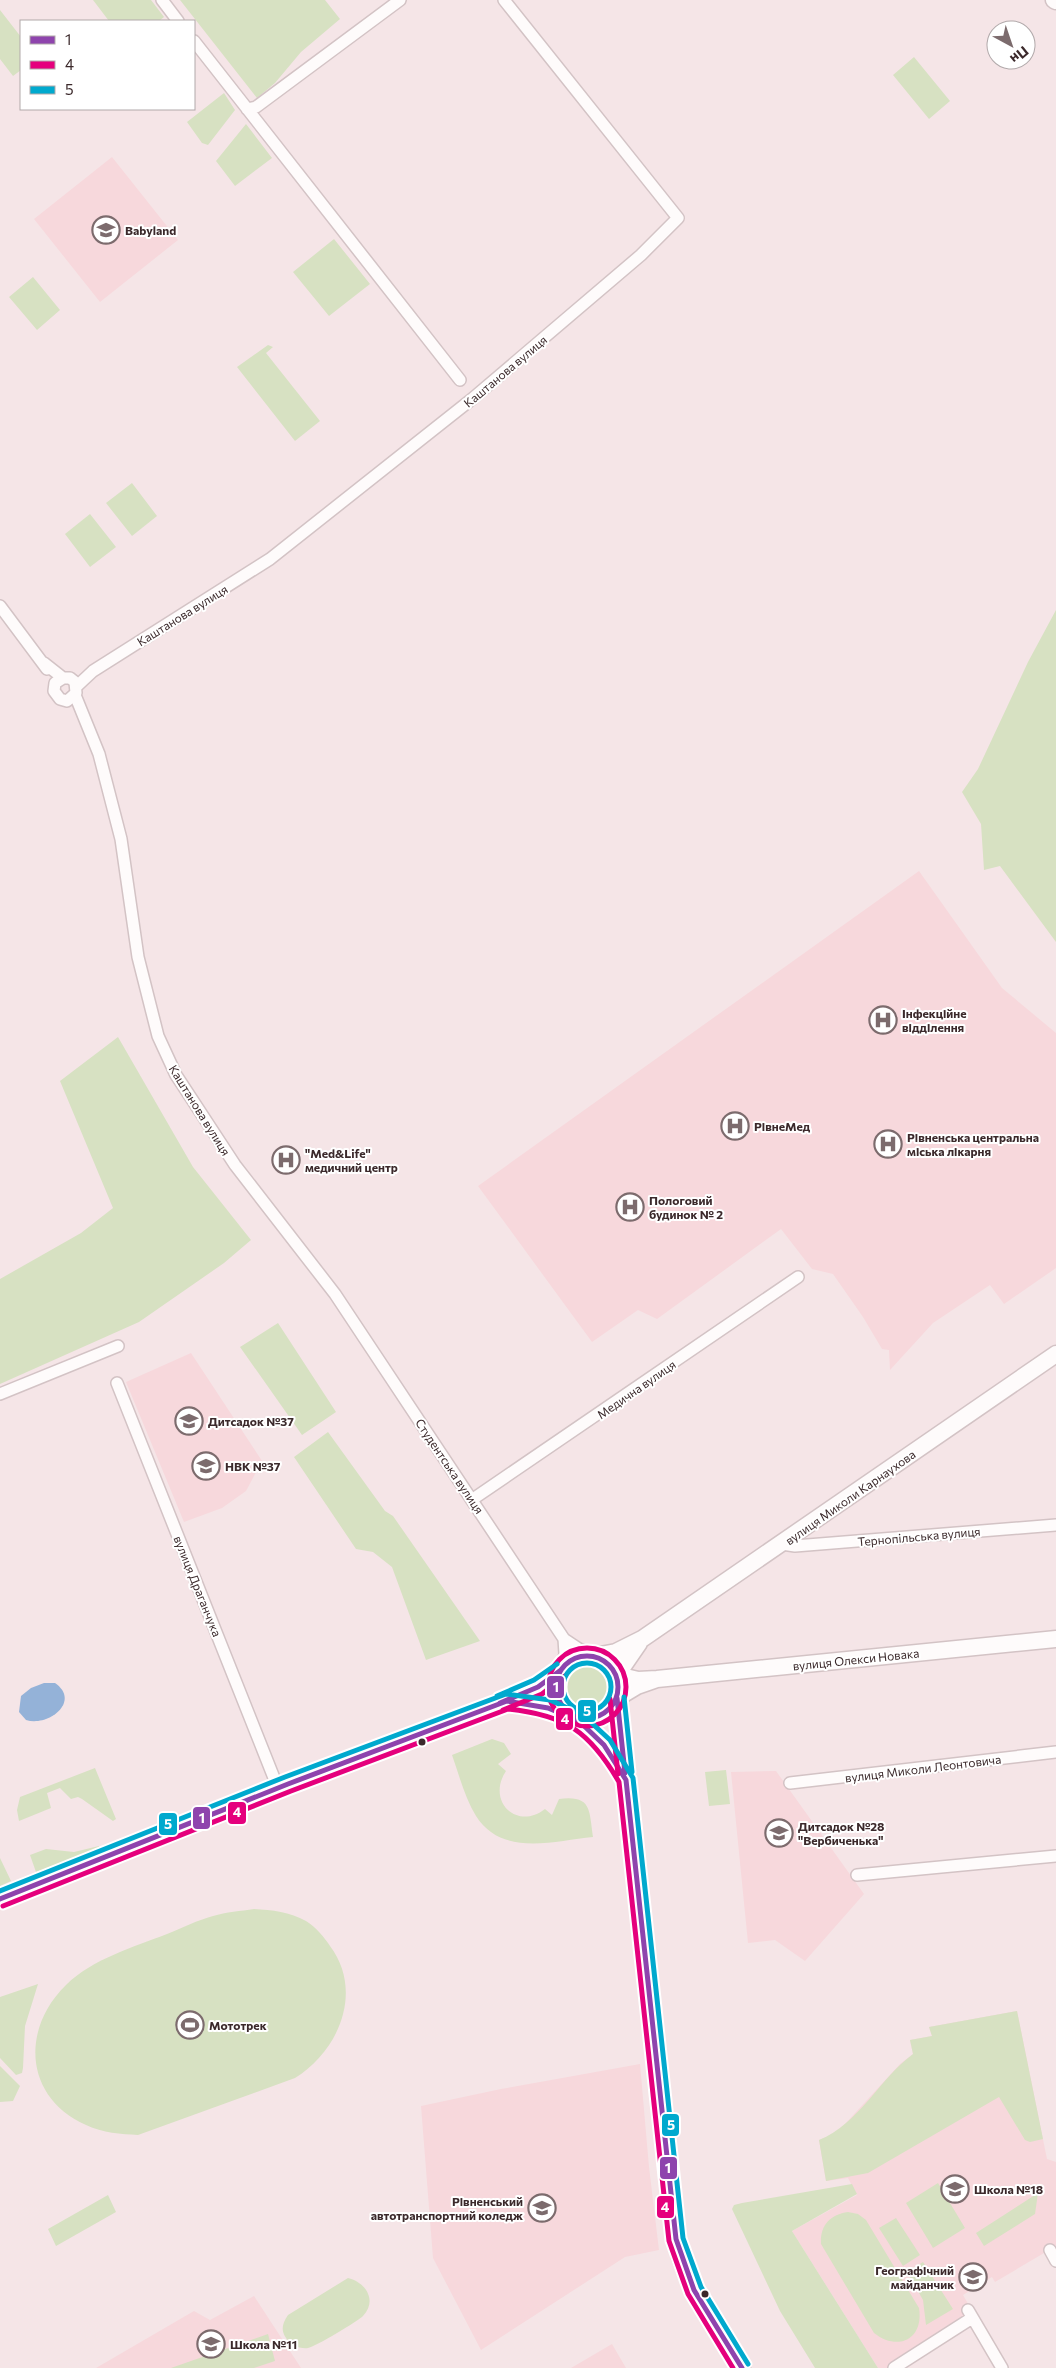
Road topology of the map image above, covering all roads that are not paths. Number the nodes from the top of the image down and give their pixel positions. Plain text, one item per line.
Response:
1 (162, 0) edge
2 (400, 0) edge
3 (504, 0) edge
4 (177, 20) edge
5 (195, 41) edge
6 (247, 110) junction
7 (460, 380) dead end
8 (0, 606) edge
9 (68, 687) junction
10 (798, 1277) dead end
11 (335, 1294) joint
12 (118, 1346) dead end
13 (1054, 1358) edge
14 (118, 1383) dead end
15 (0, 1394) edge
16 (473, 1500) junction
17 (1056, 1525) edge
18 (782, 1544) junction
19 (564, 1639) junction
20 (642, 1639) junction
21 (1056, 1639) edge
22 (595, 1656) junction
23 (561, 1670) junction
24 (617, 1675) junction
25 (657, 1679) junction
26 (617, 1698) junction
27 (508, 1701) junction
28 (571, 1714) junction
29 (1056, 1752) edge
30 (626, 1780) junction
31 (790, 1783) dead end
32 (278, 1788) junction
33 (1056, 1856) edge
34 (857, 1875) dead end
35 (0, 1899) edge
36 (1050, 2250) dead end
37 (1056, 2261) edge
38 (742, 2368) edge
39 (894, 2368) edge
40 (1002, 2368) edge

1 - 4 street
2 - 6 street
3 - 9 street, Каштанова вулиця
5 - 6 street
6 - 7 street
8 - 9 street
9 - 11 street, Каштанова вулиця
10 - 16 street, Медична вулиця
11 - 16 street, Студентська вулиця
12 - 15 street
13 - 18 main road, вулиця Миколи Карнаухова
14 - 32 street, вулиця Драганчука
16 - 19 street, Студентська вулиця
17 - 18 street, Тернопільська вулиця
18 - 20 main road, вулиця Миколи Карнаухова
19 - 22 street
19 - 23 street
20 - 22 main road, вулиця Миколи Карнаухова
20 - 24 main road, вулиця Миколи Карнаухова
21 - 25 main road, вулиця Олекси Новака
22 - 23 main road
22 - 24 main road
23 - 27 main road
23 - 28 main road
24 - 25 main road, вулиця Олекси Новака
24 - 26 main road
25 - 26 main road, вулиця Олекси Новака
26 - 28 main road
26 - 30 main road
27 - 28 main road
27 - 32 main road
28 - 30 main road
29 - 31 street, вулиця Миколи Леонтовича
30 - 38 main road
32 - 35 main road
33 - 34 street
36 - 37 street
39 - 40 street

